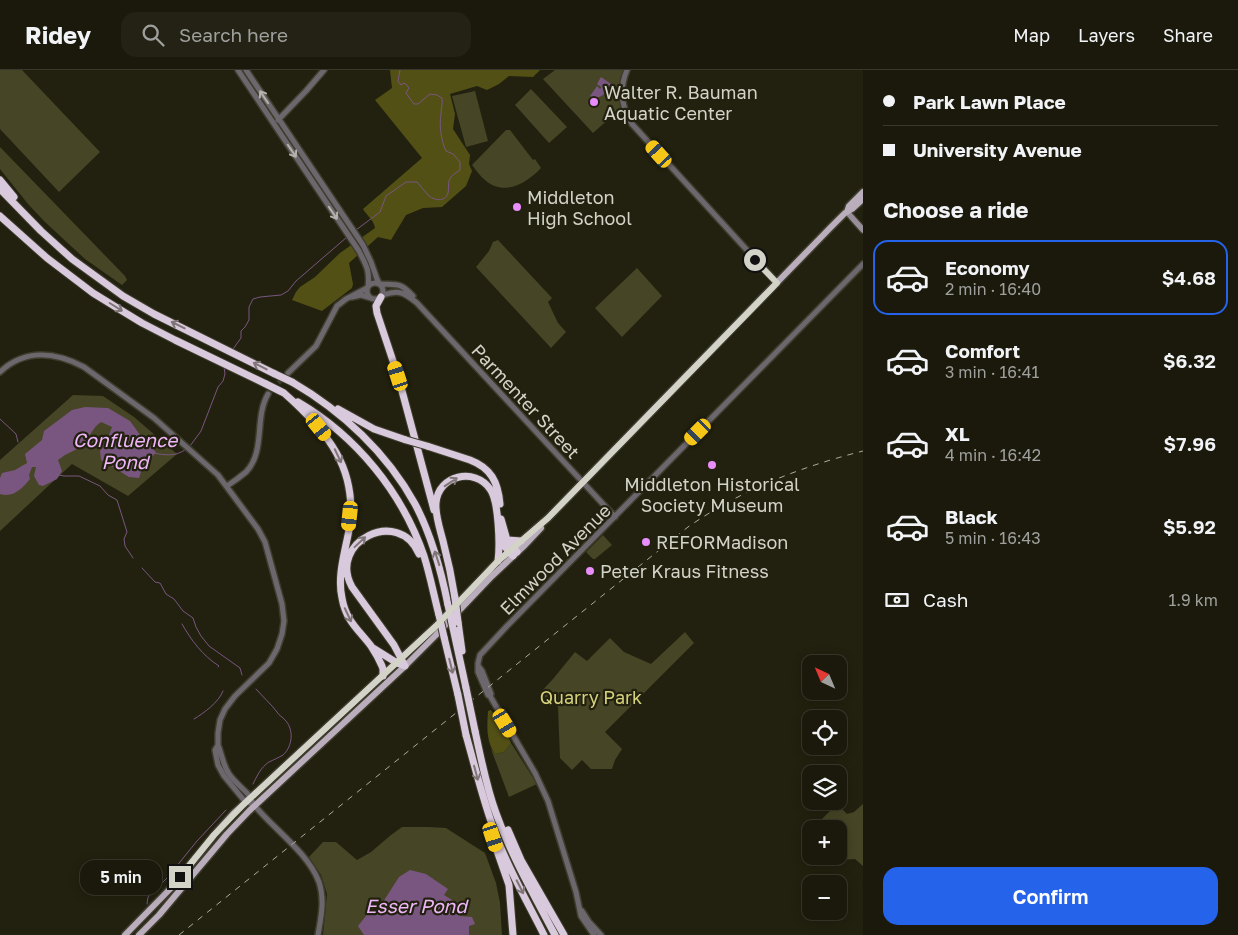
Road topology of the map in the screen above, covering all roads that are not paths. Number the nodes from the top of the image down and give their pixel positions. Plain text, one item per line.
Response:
1 (238, 70) edge
2 (246, 70) edge
3 (324, 70) edge
4 (627, 70) edge
5 (278, 120) junction
6 (274, 124) junction
7 (0, 180) edge
8 (0, 189) edge
9 (863, 192) edge
10 (863, 200) edge
11 (0, 209) edge
12 (847, 212) junction
13 (0, 216) edge
14 (863, 230) edge
15 (40, 231) junction
16 (863, 264) edge
17 (76, 280) junction
18 (380, 283) junction
19 (777, 283) junction
20 (368, 287) junction
21 (382, 296) junction
22 (371, 298) junction
23 (417, 303) junction
24 (334, 312) junction
25 (0, 372) edge
26 (288, 373) tunnel mouth
27 (283, 393) junction
28 (268, 394) tunnel mouth
29 (316, 396) junction
30 (583, 482) junction
31 (227, 486) junction
32 (615, 517) junction
33 (547, 518) junction
34 (439, 524) junction
35 (498, 533) junction
36 (507, 540) junction
37 (520, 541) junction
38 (513, 552) junction
39 (498, 561) junction
40 (432, 586) junction
41 (371, 647) junction
42 (399, 660) junction
43 (406, 666) junction
44 (461, 667) junction
45 (383, 676) junction
46 (490, 791) junction
47 (248, 800) junction
48 (255, 806) junction
49 (487, 810) junction
50 (579, 904) junction
51 (125, 935) edge
52 (139, 935) edge
53 (318, 935) edge
54 (513, 935) edge
55 (544, 935) edge
56 (555, 935) edge
57 (564, 935) edge
58 (594, 935) edge
59 (601, 935) edge

1 - 6 street
5 -> 2 street
3 - 5 street
4 - 19 street
5 - 6 street
5 - 18 street
6 -> 20 street
7 - 15 highway
8 - 15 highway
9 - 12 main road
10 - 12 main road
11 - 17 highway
12 - 14 main road
12 - 19 main road
13 - 17 highway
29 -> 15 highway, bridge
16 - 32 street, Elmwood Avenue
17 -> 27 highway, bridge
18 - 20 street
18 - 21 street
18 - 23 street, Parmenter Street
19 - 30 main road
20 - 22 street
20 - 24 street
21 - 22 street
21 - 23 street, Parmenter Street
21 - 34 highway
22 - 24 street
23 - 30 street, Parmenter Street
24 - 26 street
25 - 31 street
27 - 40 highway
27 -> 41 highway
28 - 31 street
29 - 36 highway, bridge
44 -> 29 highway, bridge
30 - 32 street, Parmenter Street
30 - 33 main road
31 - 47 street
32 - 50 street, Elmwood Avenue
33 - 37 main road
33 - 38 main road
34 -> 35 highway
34 - 44 highway, bridge
35 - 38 highway
35 - 39 highway
36 - 37 highway
36 - 38 highway
37 - 38 main road
38 - 39 main road
38 - 43 main road
39 - 42 main road
42 -> 40 highway
40 -> 49 highway, bridge
41 - 42 highway
41 - 45 highway
42 - 43 highway
42 - 45 main road
43 - 48 main road
44 - 46 highway, bridge
45 - 47 main road
46 - 56 highway
46 - 57 highway
47 - 48 street
47 - 51 main road
48 - 52 main road
48 - 53 street
49 - 54 highway
49 -> 55 highway
50 - 58 street
50 - 59 street

